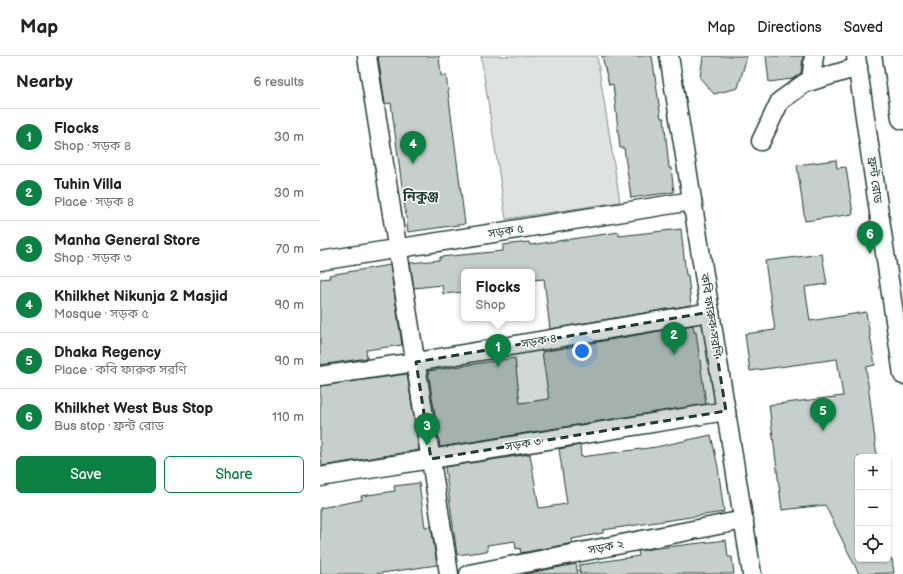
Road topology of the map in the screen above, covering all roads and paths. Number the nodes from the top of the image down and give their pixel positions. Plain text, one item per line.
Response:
1 (368, 56) edge
2 (669, 56) edge
3 (814, 56) edge
4 (894, 56) edge
5 (857, 62) edge
6 (812, 81) junction
7 (903, 118) edge
8 (761, 141) dead end
9 (692, 201) junction
10 (398, 249) junction
11 (320, 261) edge
12 (710, 312) junction
13 (416, 362) junction
14 (903, 375) edge
15 (320, 376) edge
16 (726, 411) junction
17 (431, 459) junction
18 (320, 477) edge
19 (744, 520) junction
20 (449, 574) edge
21 (469, 574) edge
22 (752, 574) edge

1 - 10 street
2 - 9 street, কবি ফারুক সরণি
3 - 6 street
4 - 7 highway
5 - 6 street
5 - 14 street, ফ্রন্ট রোড
6 - 8 street
9 - 10 street, সড়ক ৫
9 - 12 street, কবি ফারুক সরণি
10 - 11 street, সড়ক ৫
10 - 13 street
12 - 13 street, সড়ক ৪
12 - 16 street, কবি ফারুক সরণি
13 - 15 street, সড়ক ৪
13 - 17 street
16 - 17 street, সড়ক ৩
16 - 19 street, কবি ফারুক সরণি
17 - 18 street, সড়ক ৩
17 - 20 street
19 - 21 street, সড়ক ২
19 - 22 street, কবি ফারুক সরণি

